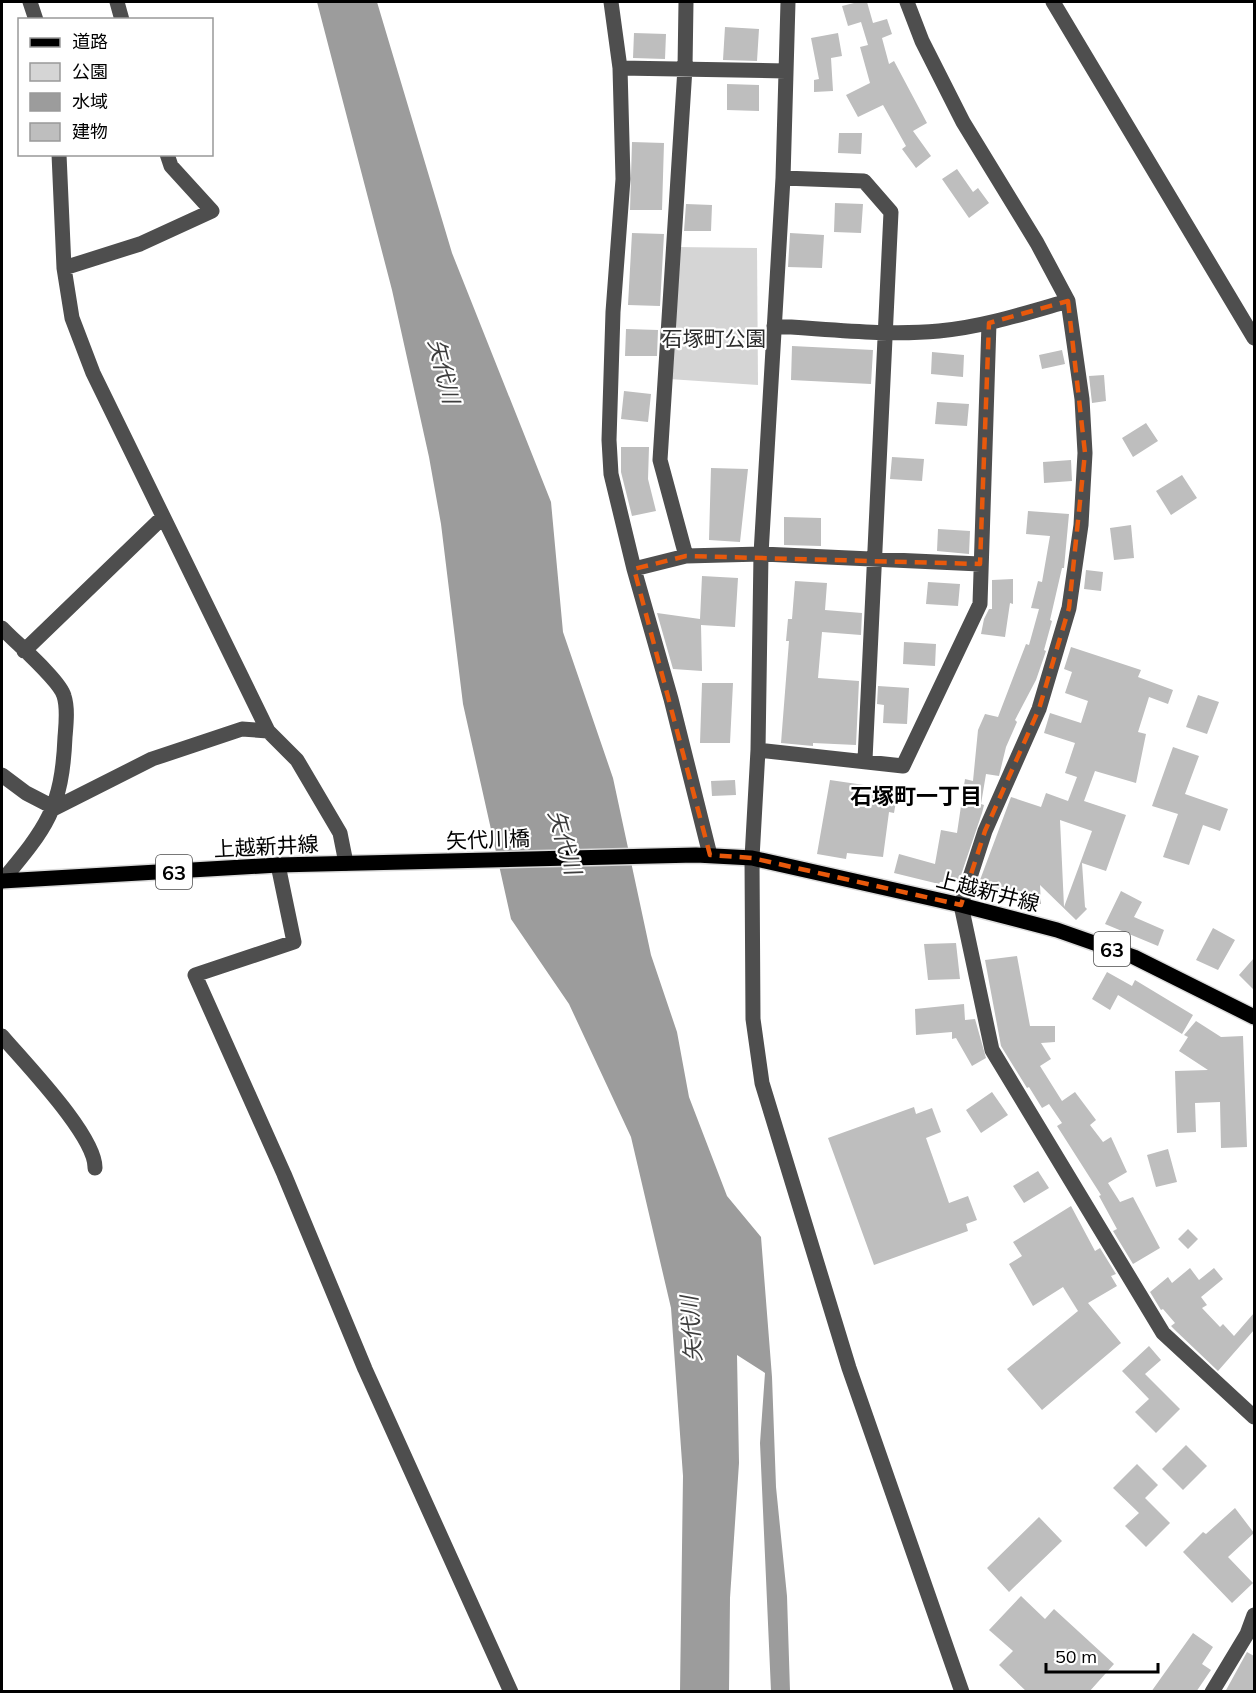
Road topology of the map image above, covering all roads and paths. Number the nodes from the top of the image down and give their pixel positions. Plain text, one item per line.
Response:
1 (30, 2) edge
2 (117, 2) edge
3 (611, 2) edge
4 (686, 2) edge
5 (788, 2) edge
6 (907, 2) edge
7 (1053, 2) edge
8 (35, 18) edge
9 (121, 18) edge
10 (620, 68) junction
11 (685, 68) junction
12 (786, 71) junction
13 (60, 156) edge
14 (168, 156) edge
15 (783, 178) junction
16 (64, 268) junction
17 (1068, 301) junction
18 (989, 323) junction
19 (774, 326) junction
20 (886, 333) junction
21 (1254, 338) edge
22 (163, 517) junction
23 (761, 554) junction
24 (687, 556) junction
25 (874, 558) junction
26 (980, 564) junction
27 (634, 569) junction
28 (2, 628) edge
29 (24, 651) junction
30 (268, 730) junction
31 (758, 750) junction
32 (865, 760) junction
33 (2, 775) edge
34 (55, 808) junction
35 (703, 855) junction
36 (752, 858) junction
37 (346, 863) junction
38 (389, 863) joint
39 (278, 865) junction
40 (2, 881) edge
41 (962, 905) junction
42 (1254, 1017) edge
43 (2, 1036) edge
44 (96, 1168) dead end
45 (1254, 1417) edge
46 (1254, 1615) edge
47 (1251, 1636) edge
48 (511, 1692) edge
49 (962, 1692) edge
50 (1212, 1692) edge

1 - 8 street
2 - 9 street
3 - 10 street
4 - 11 street
5 - 12 street
6 - 17 street
7 - 21 street
10 - 11 street
10 - 27 street
11 - 12 street
11 - 24 street
12 - 15 street
13 - 16 street
14 - 16 street
15 - 19 street
15 - 20 street
16 - 22 street
17 - 18 street
17 - 41 street
18 - 20 street
18 - 26 street
19 - 20 street
19 - 23 street
20 - 25 street
22 - 29 street
22 - 30 street
23 - 24 street
23 - 25 street
23 - 31 street
24 - 27 street
25 - 26 street
25 - 32 street
26 - 32 street
27 - 35 street
28 - 29 street
29 - 34 street
30 - 34 street
30 - 37 street
31 - 32 street
31 - 36 street
33 - 34 street
34 - 40 street
35 - 36 main road, 上越新井線 / 63
35 - 38 main road, 矢代川橋 / 63
36 - 41 main road, 上越新井線 / 63
36 - 49 street
37 - 38 main road, 上越新井線 / 63
37 - 39 main road, 上越新井線 / 63
39 - 40 main road, 上越新井線 / 63
39 - 48 street
41 - 42 main road, 上越新井線 / 63
41 - 45 street
43 - 44 street
46 - 47 street
47 - 50 street

